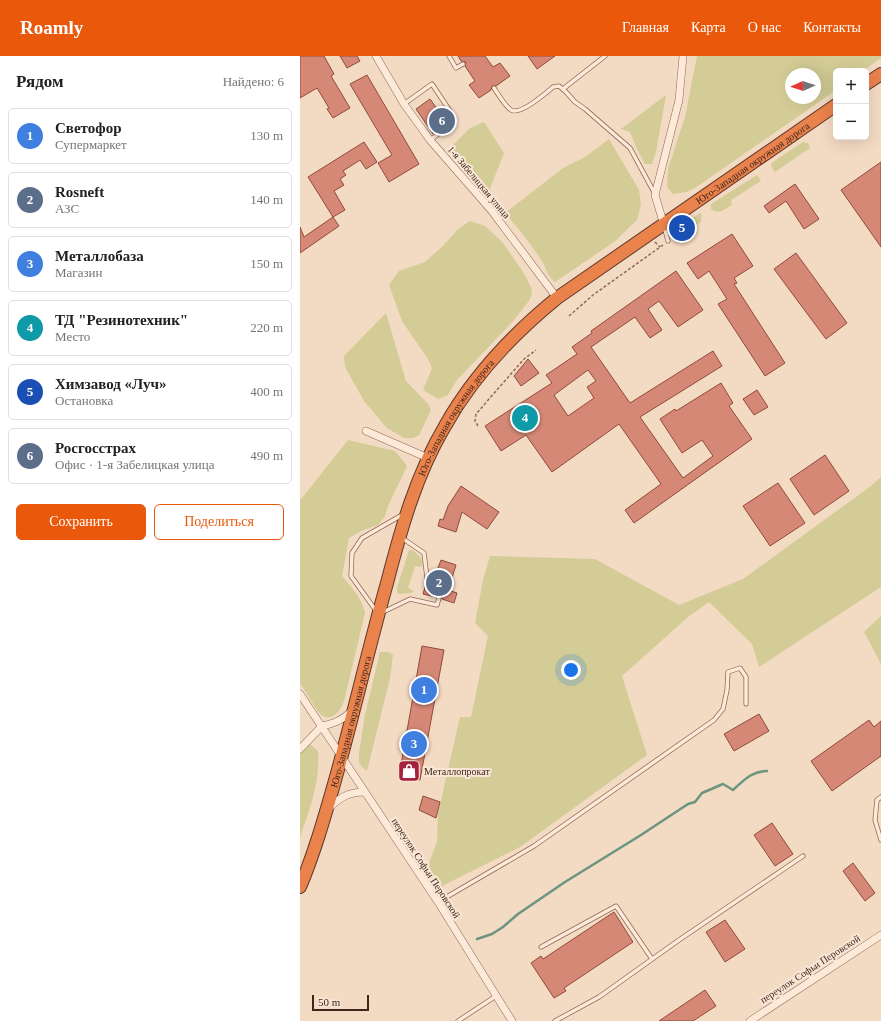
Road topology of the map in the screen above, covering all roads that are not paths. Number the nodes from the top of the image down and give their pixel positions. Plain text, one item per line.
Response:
1 (449, 56) edge
2 (604, 56) edge
3 (683, 56) edge
4 (379, 57) edge
5 (463, 64) dead end
6 (881, 74) edge
7 (869, 82) edge
8 (494, 88) dead end
9 (563, 89) junction
10 (404, 104) junction
11 (833, 107) edge
12 (430, 140) junction
13 (655, 195) junction
14 (664, 225) junction
15 (668, 241) road end
16 (557, 298) junction
17 (366, 431) dead end
18 (428, 458) junction
19 (407, 512) junction
20 (399, 536) junction
21 (442, 588) dead end
22 (439, 598) dead end
23 (378, 614) junction
24 (300, 694) edge
25 (746, 704) dead end
26 (354, 708) junction
27 (322, 726) junction
28 (300, 749) edge
29 (342, 756) junction
30 (364, 792) junction
31 (881, 797) edge
32 (326, 812) junction
33 (881, 840) edge
34 (803, 856) dead end
35 (300, 887) edge
36 (438, 902) junction
37 (881, 935) edge
38 (541, 947) dead end
39 (652, 959) junction
40 (496, 996) junction
41 (458, 1021) edge
42 (512, 1021) edge
43 (555, 1021) edge
44 (750, 1021) edge

1 - 5 lane
2 - 9 lane
3 - 13 street
4 - 10 street, 1-я Забелицкая улица
6 - 7 highway
8 - 9 lane
9 - 13 lane
10 - 12 street, 1-я Забелицкая улица
10 - 12 lane
11 - 14 highway, Юго-Западная окружная дорога
12 - 16 street, 1-я Забелицкая улица
13 - 14 street
14 - 15 lane
14 - 16 highway, Юго-Западная окружная дорога
16 - 18 highway, Юго-Западная окружная дорога
17 - 18 street
18 - 19 highway, Юго-Западная окружная дорога
19 - 20 highway, Юго-Западная окружная дорога
19 - 23 lane
20 - 21 lane
20 - 23 highway, Юго-Западная окружная дорога
22 - 23 lane
23 - 26 highway, Юго-Западная окружная дорога
24 - 27 street, переулок Софьи Перовской
25 - 36 lane
26 - 27 street
26 - 29 highway, Юго-Западная окружная дорога
27 - 28 street
27 - 29 street, переулок Софьи Перовской
29 - 30 street, переулок Софьи Перовской
29 - 32 highway, Юго-Западная окружная дорога
30 - 32 street
30 - 36 street, переулок Софьи Перовской
31 - 33 lane
32 - 35 highway, Юго-Западная окружная дорога
34 - 39 lane
36 - 40 street, переулок Софьи Перовской
37 - 44 street, переулок Софьи Перовской
38 - 39 lane
39 - 43 lane
40 - 41 lane
40 - 42 street, переулок Софьи Перовской

